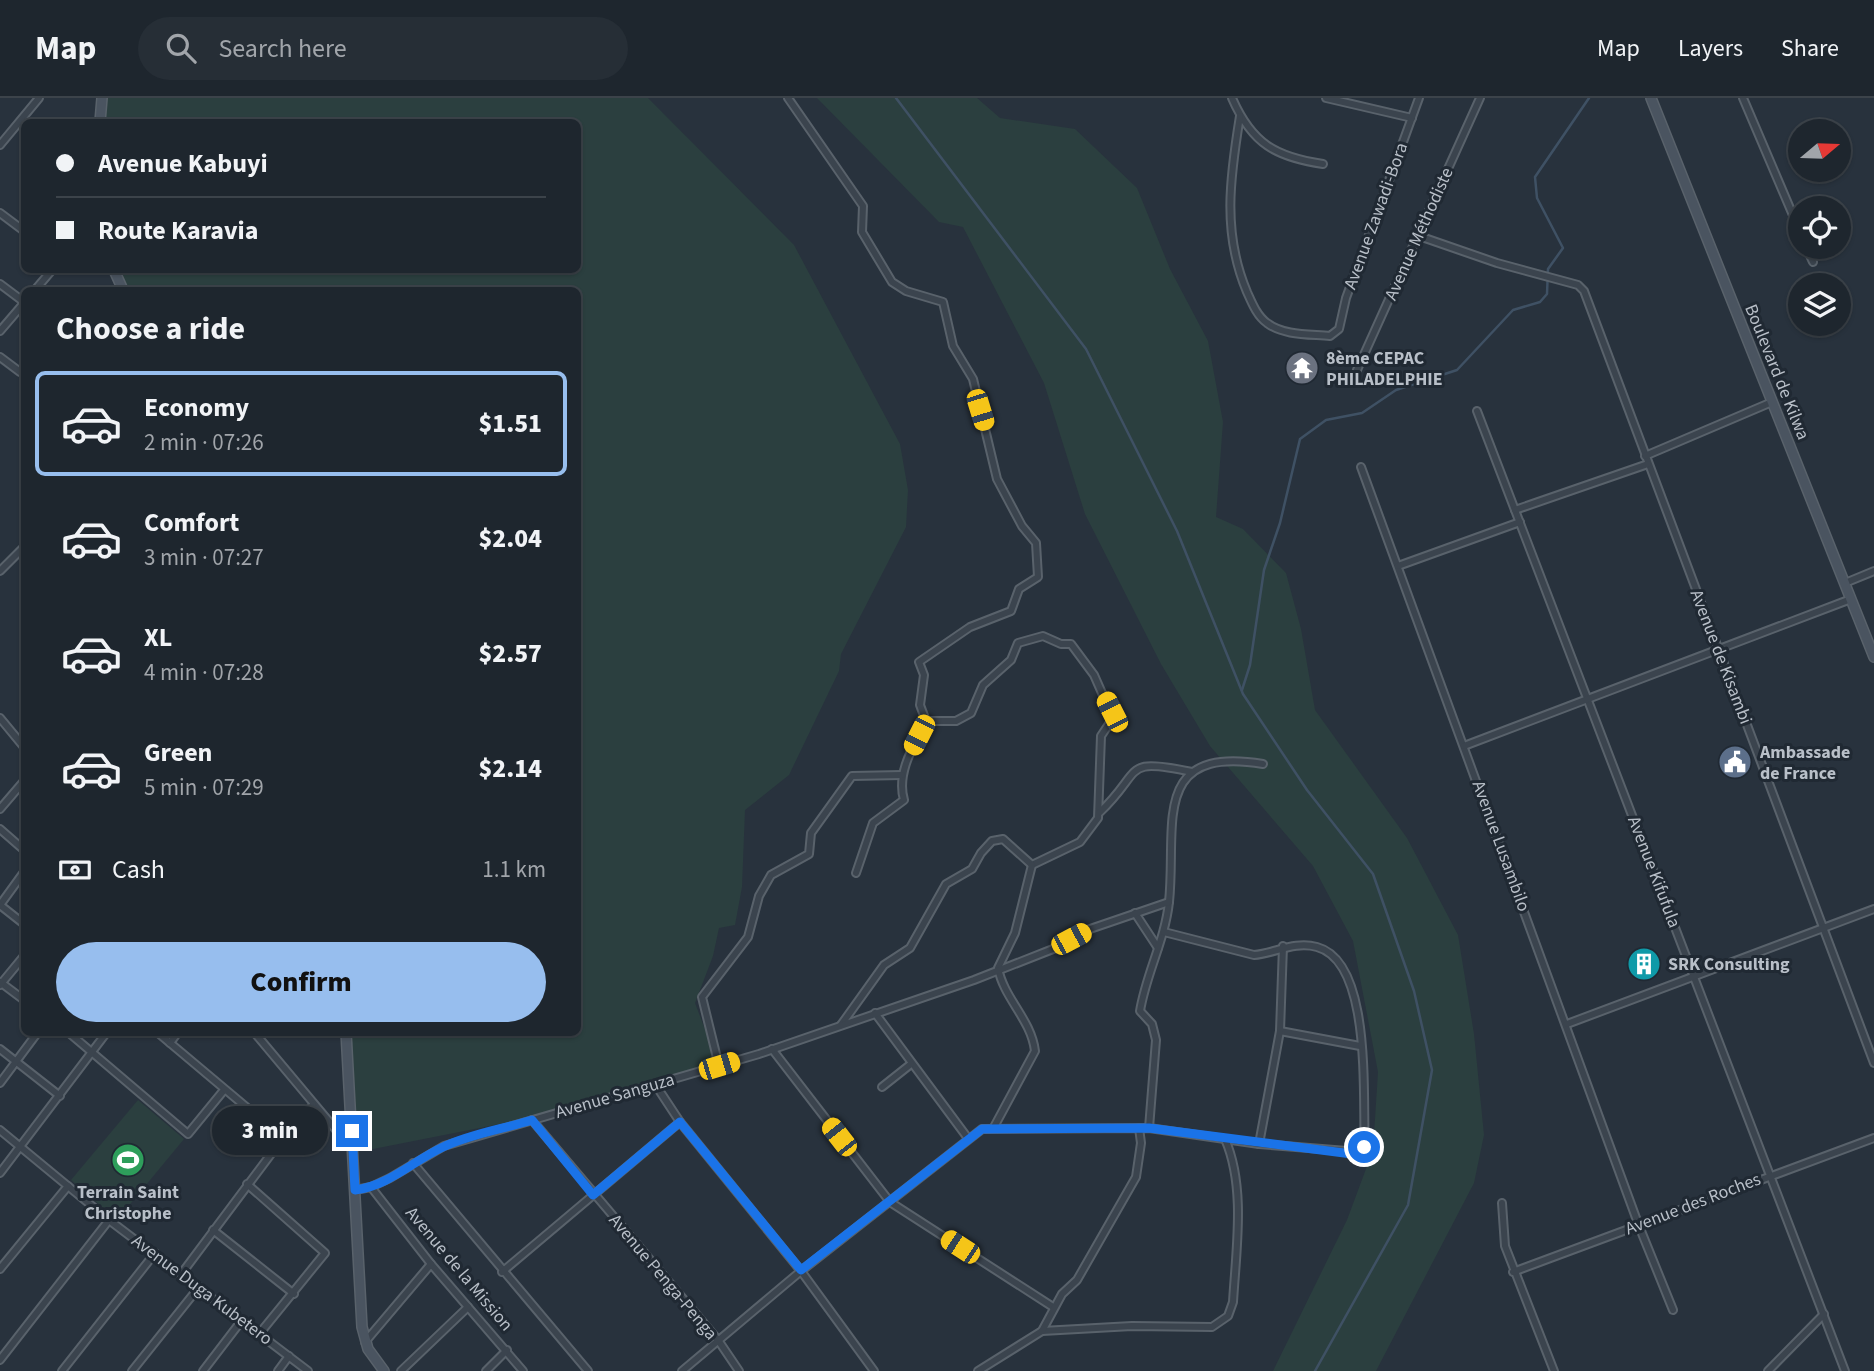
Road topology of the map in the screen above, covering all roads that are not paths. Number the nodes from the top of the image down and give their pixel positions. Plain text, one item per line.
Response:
1 (39, 98) edge
2 (102, 98) edge
3 (788, 98) edge
4 (1233, 98) edge
5 (1326, 98) edge
6 (1419, 98) edge
7 (1480, 98) edge
8 (1651, 98) edge
9 (1743, 98) edge
10 (1240, 116) junction
11 (1412, 118) junction
12 (22, 119) edge
13 (100, 119) edge
14 (21, 120) edge
15 (0, 145) edge
16 (1323, 164) dead end
17 (1788, 204) edge
18 (0, 213) edge
19 (21, 230) edge
20 (1419, 236) junction
21 (1812, 259) edge
22 (1813, 262) dead end
23 (49, 273) edge
24 (0, 284) edge
25 (38, 287) edge
26 (21, 301) edge
27 (21, 306) edge
28 (0, 331) edge
29 (0, 357) edge
30 (1357, 370) dead end
31 (20, 372) dead end
32 (1772, 402) junction
33 (1477, 411) dead end
34 (1645, 456) junction
35 (1648, 464) junction
36 (1361, 467) dead end
37 (1515, 510) junction
38 (1520, 522) junction
39 (21, 551) edge
40 (1398, 566) junction
41 (0, 570) edge
42 (1874, 571) edge
43 (1845, 583) junction
44 (1851, 599) junction
45 (1718, 650) junction
46 (1874, 657) edge
47 (1588, 699) junction
48 (0, 718) edge
49 (926, 720) junction
50 (21, 743) edge
51 (1464, 746) junction
52 (1263, 765) dead end
53 (1192, 772) junction
54 (902, 775) junction
55 (21, 784) edge
56 (0, 809) edge
57 (1100, 812) junction
58 (0, 829) edge
59 (21, 847) edge
60 (1032, 865) junction
61 (856, 873) dead end
62 (21, 876) edge
63 (1169, 902) junction
64 (0, 905) edge
65 (1874, 909) edge
66 (1135, 913) junction
67 (21, 922) edge
68 (1822, 929) junction
69 (1164, 932) junction
70 (1283, 946) junction
71 (1158, 948) junction
72 (21, 959) edge
73 (998, 968) junction
74 (1694, 978) junction
75 (0, 983) edge
76 (21, 998) edge
77 (875, 1013) junction
78 (1567, 1024) junction
79 (840, 1026) junction
80 (1280, 1031) junction
81 (35, 1036) edge
82 (73, 1036) edge
83 (104, 1036) edge
84 (162, 1036) edge
85 (175, 1036) edge
86 (257, 1036) edge
87 (346, 1036) edge
88 (170, 1043) junction
89 (1360, 1046) junction
90 (0, 1049) edge
91 (772, 1049) junction
92 (93, 1051) junction
93 (17, 1061) junction
94 (1874, 1063) edge
95 (911, 1064) junction
96 (719, 1066) junction
97 (0, 1083) edge
98 (655, 1084) junction
99 (882, 1087) dead end
100 (224, 1090) junction
101 (60, 1096) junction
102 (313, 1105) junction
103 (532, 1120) junction
104 (680, 1122) junction
105 (994, 1127) junction
106 (1139, 1128) junction
107 (1149, 1128) junction
108 (0, 1129) edge
109 (967, 1137) junction
110 (283, 1138) junction
111 (1874, 1138) edge
112 (1225, 1139) junction
113 (1259, 1144) junction
114 (22, 1148) junction
115 (353, 1150) junction
116 (413, 1163) junction
117 (0, 1173) edge
118 (1769, 1175) junction
119 (247, 1184) junction
120 (68, 1186) junction
121 (371, 1187) junction
122 (355, 1190) junction
123 (593, 1195) junction
124 (890, 1202) junction
125 (1503, 1203) dead end
126 (109, 1220) junction
127 (1639, 1226) junction
128 (213, 1230) junction
129 (155, 1253) junction
130 (431, 1264) junction
131 (0, 1269) edge
132 (801, 1270) junction
133 (502, 1272) junction
134 (1513, 1272) junction
135 (181, 1273) junction
136 (199, 1287) junction
137 (294, 1294) junction
138 (468, 1307) junction
139 (1053, 1307) junction
140 (1673, 1310) dead end
141 (1824, 1314) junction
142 (242, 1320) junction
143 (1042, 1331) junction
144 (260, 1333) junction
145 (718, 1340) junction
146 (365, 1342) junction
147 (507, 1350) junction
148 (289, 1356) junction
149 (0, 1360) edge
150 (62, 1371) edge
151 (132, 1371) edge
152 (204, 1371) edge
153 (278, 1371) edge
154 (308, 1371) edge
155 (384, 1371) edge
156 (401, 1371) edge
157 (486, 1371) edge
158 (523, 1371) edge
159 (588, 1371) edge
160 (682, 1371) edge
161 (739, 1371) edge
162 (874, 1371) edge
163 (978, 1371) edge
164 (1554, 1371) edge
165 (1768, 1371) edge
166 (1845, 1371) edge

1 - 12 street
2 - 13 street
3 - 49 street
4 - 10 street
5 - 11 street
6 - 11 street, Avenue Zawadi-Bora
7 - 20 street, Avenue Méthodiste
8 - 32 street, Boulevard de Kilwa
9 - 17 street
10 - 11 street, Avenue Zawadi-Bora
10 - 16 street
14 - 15 street
18 - 19 street
20 - 30 street, Avenue Méthodiste
20 - 34 street, Avenue de Kisambi
21 - 22 street
23 - 25 street
24 - 26 street
27 - 28 street
29 - 31 street
32 - 34 street
32 - 43 street, Boulevard de Kilwa
33 - 37 street, Avenue Kifufula
34 - 35 street, Avenue de Kisambi
35 - 37 street
35 - 45 street, Avenue de Kisambi
36 - 40 street, Avenue Lusambilo
37 - 38 street, Avenue Kifufula
38 - 40 street
38 - 47 street, Avenue Kifufula
39 - 41 street
40 - 51 street, Avenue Lusambilo
42 - 43 street
43 - 44 street, Boulevard de Kilwa
44 - 45 street
44 - 46 street, Boulevard de Kilwa
45 - 47 street
45 - 68 street, Avenue de Kisambi
47 - 51 street
47 - 74 street, Avenue Kifufula
48 - 50 street
49 - 54 street
49 - 57 street
51 - 78 street, Avenue Lusambilo
52 - 53 street
53 - 57 street
53 - 63 street
54 - 61 street
54 - 96 street
55 - 56 street
57 - 60 street
58 - 59 street
60 - 73 street
60 - 79 street
62 - 64 street
63 - 66 street, Avenue Sanguza
63 - 69 street
64 - 67 street
65 - 68 street
66 - 71 street
66 - 73 street, Avenue Sanguza
68 - 74 street
68 - 94 street, Avenue de Kisambi
69 - 70 street
69 - 71 street
70 - 80 street
70 - 89 street
71 - 107 street
72 - 75 street
73 - 77 street, Avenue Sanguza
73 - 105 street
74 - 78 street
74 - 118 street, Avenue Kifufula
75 - 76 street
77 - 79 street, Avenue Sanguza
77 - 95 street
78 - 127 street, Avenue Lusambilo
79 - 91 street, Avenue Sanguza
80 - 89 street
80 - 113 street
81 - 93 street
82 - 92 street
83 - 92 street
84 - 88 street
85 - 88 street
86 - 102 street
87 - 115 street
88 - 100 street
89 - 113 street
90 - 93 street
91 - 96 street, Avenue Sanguza
91 - 124 street
92 - 100 street
92 - 101 street
93 - 97 street
93 - 101 street
95 - 99 street
95 - 109 street
96 - 98 street, Avenue Sanguza
98 - 103 street, Avenue Sanguza
98 - 104 street
100 - 110 street
101 - 114 street
102 - 110 street
102 - 115 street
103 - 116 street, Avenue Sanguza
103 - 123 street, Avenue Penga-Penga
104 - 123 street
104 - 132 street
105 - 106 street
105 - 109 street
106 - 107 street
106 - 139 street
107 - 112 street
108 - 114 street, Avenue Duga Kubetero
109 - 124 street
110 - 119 street
111 - 118 street, Avenue des Roches
112 - 113 street
112 - 143 street
114 - 117 street
114 - 120 street, Avenue Duga Kubetero
115 - 122 street
116 - 121 street, Avenue Sanguza
116 - 133 street
118 - 127 street, Avenue des Roches
118 - 141 street, Avenue Kifufula
119 - 128 street
119 - 137 street
120 - 126 street, Avenue Duga Kubetero
120 - 131 street
121 - 122 street, Avenue Sanguza
121 - 130 street, Avenue de la Mission
122 - 146 street
123 - 133 street
123 - 145 street, Avenue Penga-Penga
124 - 132 street
124 - 139 street
125 - 134 street
126 - 129 street, Avenue Duga Kubetero
126 - 149 street
127 - 134 street, Avenue des Roches
127 - 140 street, Avenue Lusambilo
128 - 135 street
128 - 137 street
129 - 135 street, Avenue Duga Kubetero
129 - 150 street
130 - 138 street, Avenue de la Mission
130 - 146 street
132 - 145 street
132 - 162 street
133 - 159 street
134 - 164 street
135 - 136 street, Avenue Duga Kubetero
136 - 142 street, Avenue Duga Kubetero
136 - 151 street
137 - 144 street
138 - 147 street, Avenue de la Mission
138 - 156 street
139 - 143 street
141 - 165 street
141 - 166 street, Avenue Kifufula
142 - 144 street, Avenue Duga Kubetero
142 - 152 street
143 - 163 street
144 - 148 street, Avenue Duga Kubetero
145 - 160 street
145 - 161 street, Avenue Penga-Penga
146 - 155 street
147 - 157 street
147 - 158 street, Avenue de la Mission
148 - 153 street
148 - 154 street, Avenue Duga Kubetero

